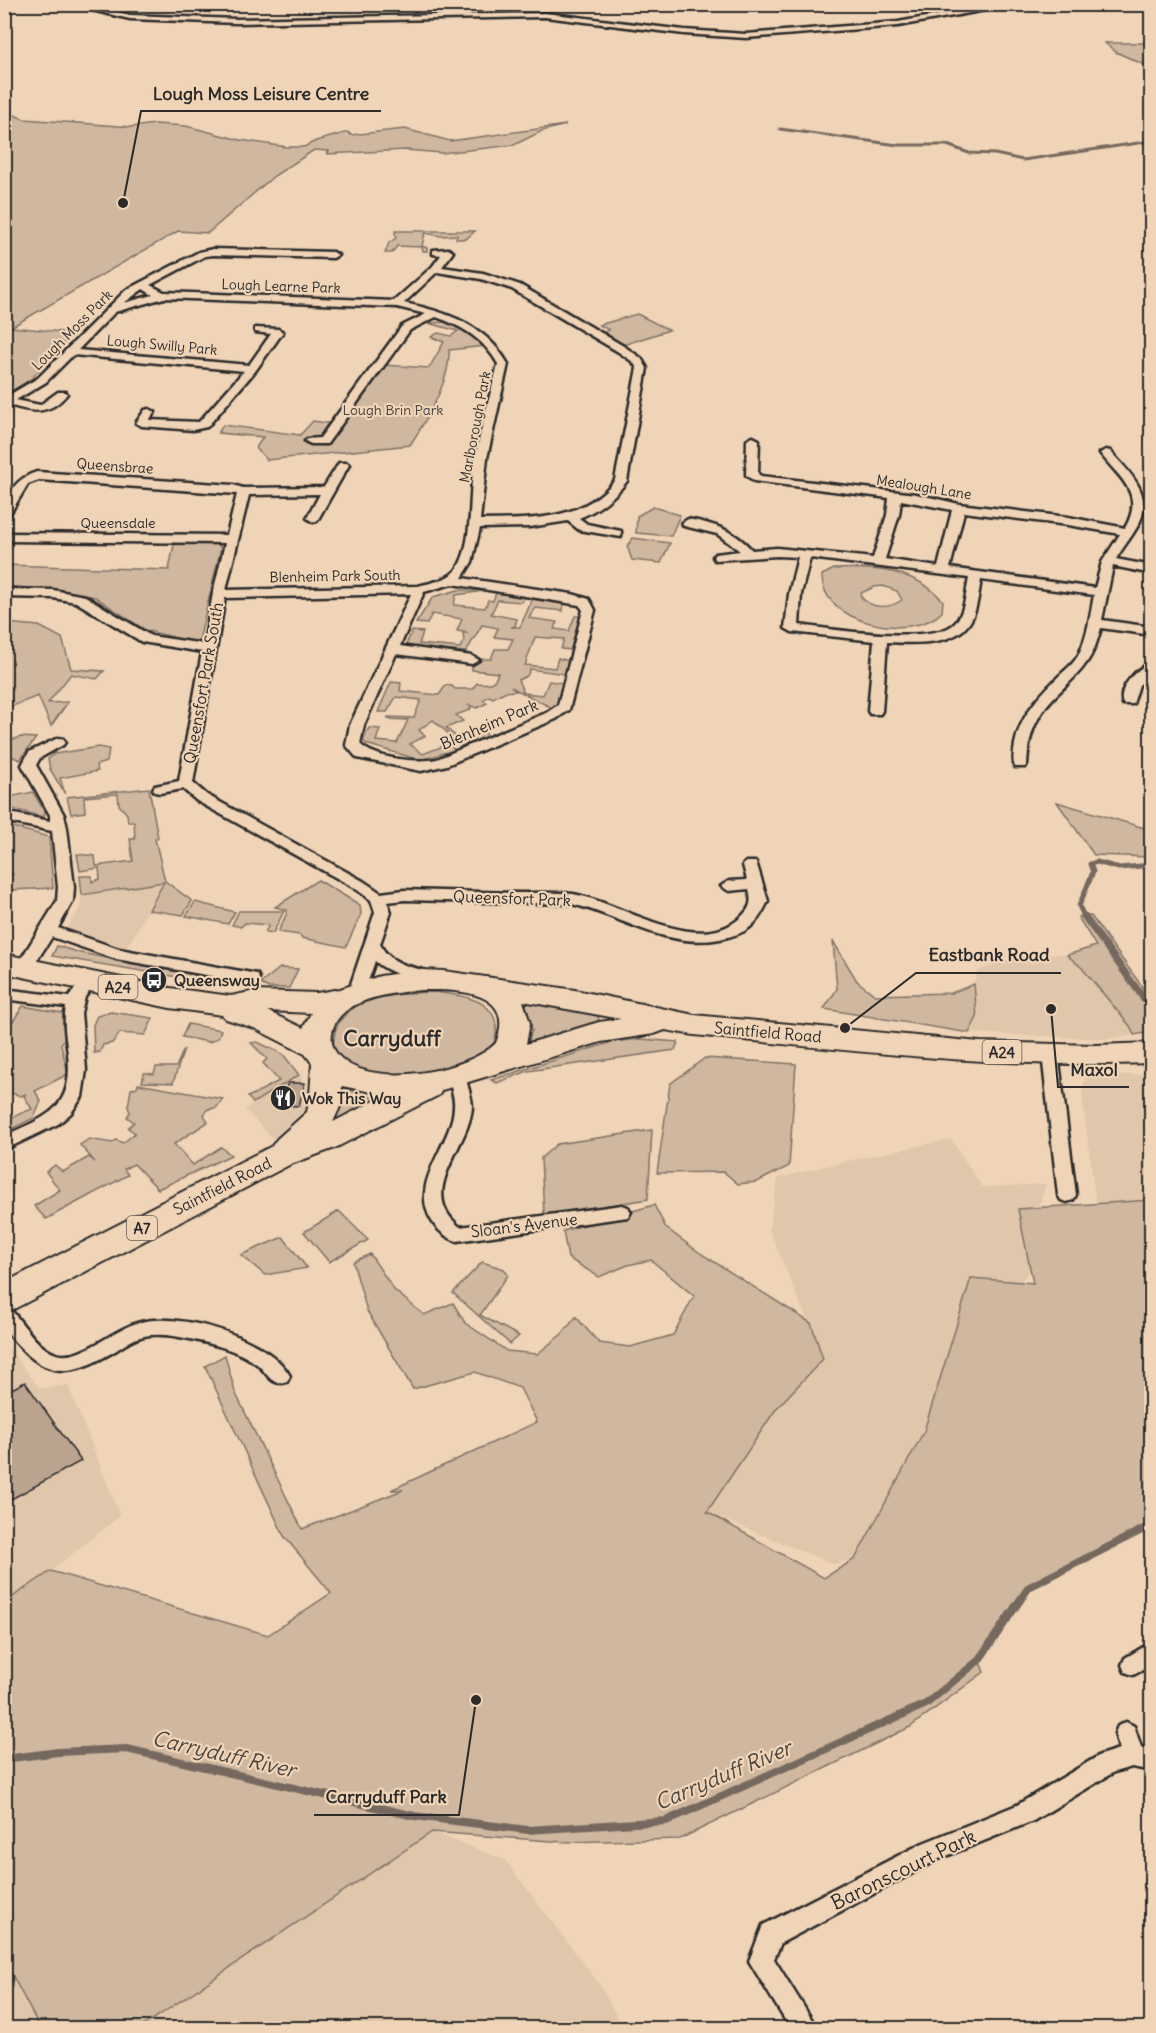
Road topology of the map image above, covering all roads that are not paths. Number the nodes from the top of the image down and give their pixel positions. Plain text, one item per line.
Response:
1 (69, 4) edge
2 (1016, 4) edge
3 (436, 252) dead end
4 (333, 256) dead end
5 (435, 269) junction
6 (143, 285) junction
7 (164, 295) junction
8 (397, 304) junction
9 (109, 311) junction
10 (434, 314) junction
11 (259, 330) dead end
12 (69, 352) junction
13 (252, 368) junction
14 (62, 394) dead end
15 (6, 402) edge
16 (149, 412) dead end
17 (753, 440) dead end
18 (312, 441) dead end
19 (1106, 453) dead end
20 (343, 465) dead end
21 (327, 491) junction
22 (242, 492) junction
23 (895, 496) junction
24 (959, 508) junction
25 (4, 513) edge
26 (570, 517) junction
27 (313, 518) dead end
28 (688, 523) dead end
29 (474, 524) junction
30 (1126, 532) junction
31 (618, 534) dead end
32 (4, 537) edge
33 (231, 539) junction
34 (748, 553) junction
35 (805, 554) junction
36 (719, 556) dead end
37 (1109, 561) junction
38 (878, 562) junction
39 (943, 570) junction
40 (1152, 570) edge
41 (976, 574) junction
42 (449, 580) junction
43 (419, 590) junction
44 (1100, 592) junction
45 (4, 593) edge
46 (219, 594) junction
47 (1094, 623) junction
48 (1152, 631) edge
49 (882, 636) junction
50 (208, 649) junction
51 (391, 649) junction
52 (472, 660) dead end
53 (1152, 668) edge
54 (1128, 701) dead end
55 (875, 711) dead end
56 (58, 742) dead end
57 (1020, 765) dead end
58 (186, 784) junction
59 (160, 789) dead end
60 (4, 816) edge
61 (60, 828) junction
62 (752, 865) dead end
63 (755, 884) junction
64 (729, 886) dead end
65 (378, 898) junction
66 (49, 930) junction
67 (373, 945) junction
68 (14, 965) edge
69 (251, 978) dead end
70 (442, 980) junction
71 (482, 986) junction
72 (82, 992) junction
73 (4, 994) edge
74 (350, 996) junction
75 (231, 1006) junction
76 (672, 1023) junction
77 (1152, 1053) edge
78 (1050, 1054) junction
79 (322, 1055) junction
80 (458, 1074) junction
81 (4, 1144) edge
82 (280, 1156) junction
83 (1066, 1195) dead end
84 (622, 1212) dead end
85 (4, 1299) edge
86 (4, 1315) edge
87 (280, 1376) dead end
88 (1152, 1652) edge
89 (1133, 1665) dead end
90 (1137, 1750) edge
91 (804, 2028) edge

1 - 2 street
3 - 5 street
4 - 6 street, Lough Moss Park
5 - 8 street
5 - 26 street
6 - 7 street, Lough Learne Park
6 - 9 street, Lough Moss Park
7 - 8 street, Lough Learne Park
7 - 9 street, Lough Learne Park
8 - 10 street, Marlborough Park
9 - 12 street, Lough Moss Park
10 - 18 street
10 - 29 street, Marlborough Park
11 - 13 street
12 - 13 street, Lough Swilly Park
12 - 15 street, Lough Moss Park
13 - 16 street
14 - 15 street
17 - 23 street, Mealough Lane
19 - 30 street
20 - 21 street
21 - 22 street
21 - 27 street
22 - 25 street, Queensbrae
22 - 33 street, Queensfort Park South
23 - 24 street, Mealough Lane
23 - 38 street
24 - 30 street, Mealough Lane
24 - 39 street
26 - 29 street
26 - 31 street
28 - 34 street
29 - 42 street, Marlborough Park
30 - 37 street
32 - 33 street, Queensdale
33 - 46 street, Queensfort Park South
34 - 35 street
34 - 36 street
35 - 38 street
35 - 49 street
37 - 40 street
37 - 44 street
38 - 39 street
39 - 41 street
41 - 44 street
41 - 49 street
42 - 43 street, Blenheim Park South
42 - 51 street, Blenheim Park
43 - 46 street, Blenheim Park South
43 - 51 street, Blenheim Park
44 - 47 street
45 - 50 street
46 - 50 street, Queensfort Park South
47 - 48 street
47 - 57 street
49 - 55 street
50 - 58 street, Queensfort Park South
51 - 52 street
53 - 54 street
56 - 61 street
58 - 59 street
58 - 65 street, Queensfort Park South
60 - 61 street
61 - 66 street
62 - 63 street
63 - 64 street
63 - 65 street, Queensfort Park
65 - 67 street
66 - 68 street
66 - 69 street
67 - 70 street
67 - 74 street
68 - 72 highway, A24
70 - 71 highway, A24
70 - 74 highway, A24
71 - 76 highway, Saintfield Road / A24
71 - 80 highway, A24
72 - 73 street
72 - 75 highway, A24
72 - 81 street
74 - 75 highway, A24
74 - 79 highway, A24
75 - 79 highway, A24
76 - 78 highway, Saintfield Road / A24
76 - 80 highway, Saintfield Road / A24
77 - 78 highway, Saintfield Road / A24
78 - 83 street
79 - 80 highway, A24
79 - 82 highway, Saintfield Road / A7
80 - 82 highway, Saintfield Road / A7
80 - 84 street, Sloan's Avenue
82 - 85 highway, Saintfield Road / A7
86 - 87 street
88 - 89 street
90 - 91 street, Baronscourt Park

